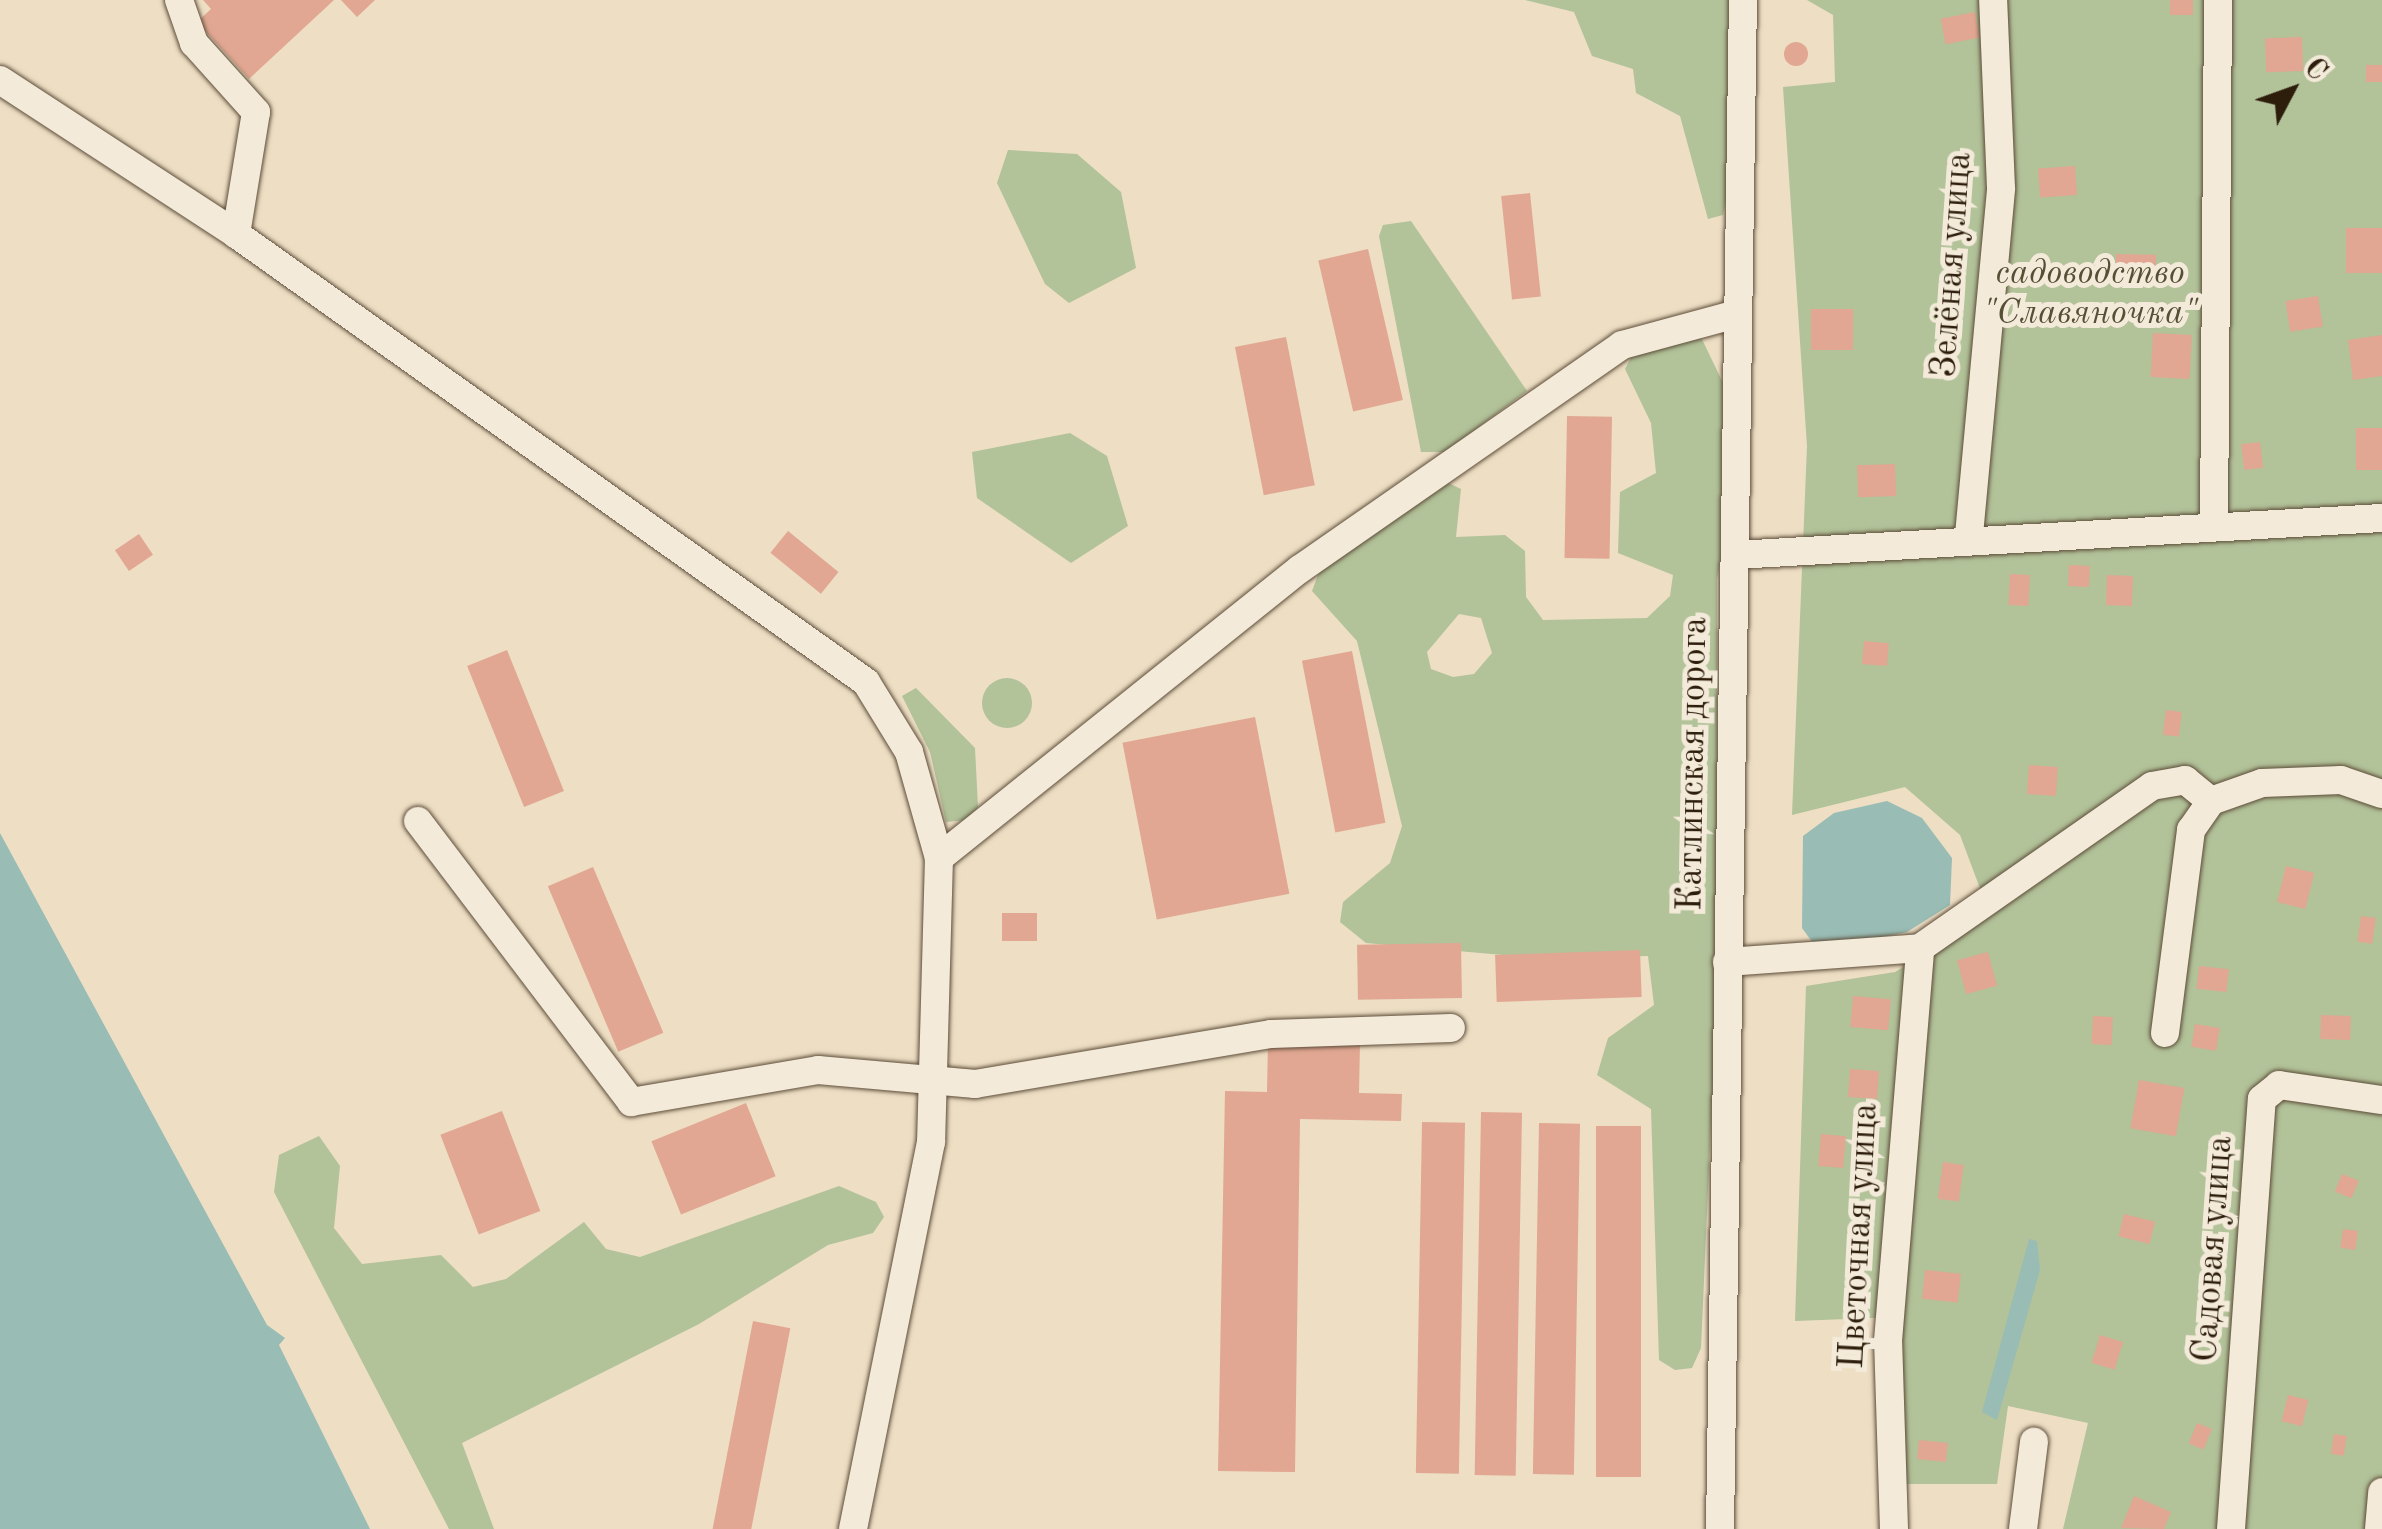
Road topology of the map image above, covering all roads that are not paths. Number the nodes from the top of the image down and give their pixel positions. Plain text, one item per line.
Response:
1 (179, 0) edge
2 (1743, 0) edge
3 (1993, 0) edge
4 (2218, 0) edge
5 (0, 80) edge
6 (236, 234) junction
7 (1736, 314) junction
8 (2382, 518) edge
9 (2214, 524) junction
10 (1969, 535) junction
11 (1736, 555) junction
12 (2382, 794) edge
13 (2211, 802) junction
14 (418, 821) dead end
15 (939, 858) junction
16 (1920, 948) junction
17 (1727, 962) junction
18 (1450, 1028) dead end
19 (2165, 1033) dead end
20 (932, 1083) junction
21 (2382, 1100) edge
22 (2034, 1442) dead end
23 (2382, 1492) edge
24 (854, 1529) edge
25 (1720, 1529) edge
26 (1894, 1529) edge
27 (2022, 1529) edge
28 (2231, 1529) edge
29 (2378, 1529) edge

1 - 6 street
2 - 7 street, Катлинская дорога
3 - 10 street, Зелёная улица
4 - 9 street
5 - 6 street
6 - 15 street
7 - 11 street, Катлинская дорога
7 - 15 street
8 - 9 street
9 - 10 street
10 - 11 street
11 - 17 street, Катлинская дорога
12 - 13 street
13 - 16 street
13 - 19 street
14 - 20 street
15 - 20 street
16 - 17 street
16 - 26 street, Цветочная улица
17 - 25 street, Катлинская дорога
18 - 20 street
20 - 24 street
21 - 28 street, Садовая улица
22 - 27 street
23 - 29 street

